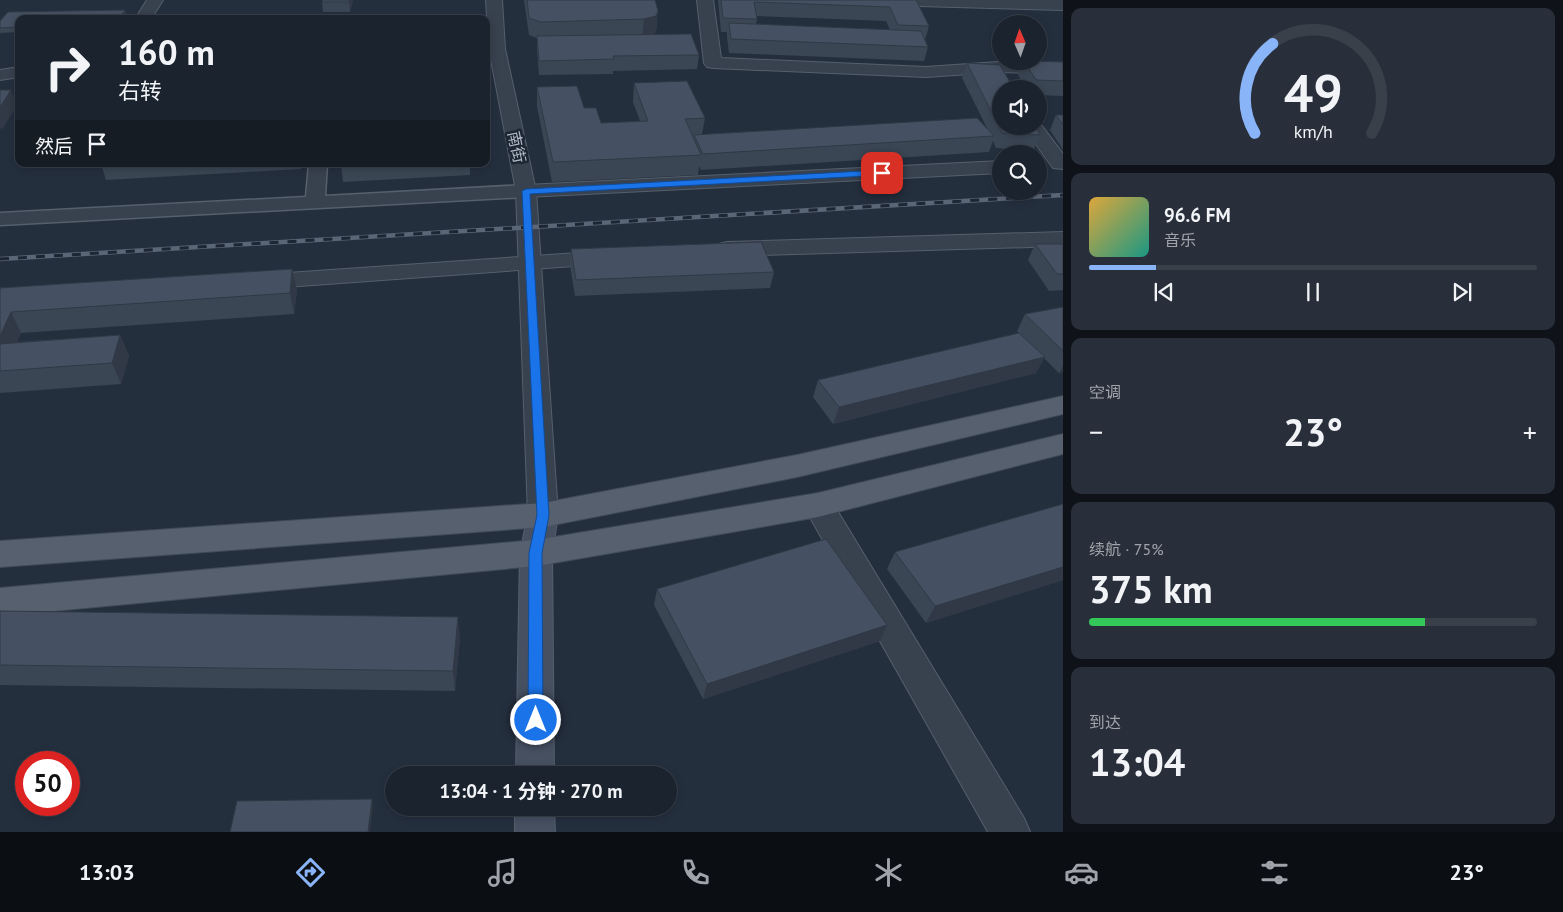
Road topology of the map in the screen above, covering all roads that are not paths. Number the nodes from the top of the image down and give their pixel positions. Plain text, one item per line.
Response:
1 (155, 0) edge
2 (494, 0) edge
3 (705, 0) edge
4 (883, 0) edge
5 (1063, 5) edge
6 (146, 15) edge
7 (492, 49) edge
8 (1063, 69) edge
9 (15, 73) edge
10 (0, 75) edge
11 (1039, 135) edge
12 (1062, 163) edge
13 (1047, 164) edge
14 (318, 167) edge
15 (992, 167) edge
16 (526, 191) junction
17 (315, 202) junction
18 (0, 219) edge
19 (1063, 239) edge
20 (704, 251) edge
21 (626, 257) edge
22 (530, 264) junction
23 (236, 284) edge
24 (1063, 404) edge
25 (1063, 444) edge
26 (818, 505) junction
27 (543, 515) junction
28 (536, 553) junction
29 (0, 554) edge
30 (0, 602) edge
31 (535, 766) edge
32 (535, 816) edge
33 (535, 832) edge
34 (1010, 832) edge

1 - 6 street
2 - 7 street, 南街
3 - 8 street
4 - 5 street
7 - 16 street, 南街
9 - 10 street
11 - 12 street
12 - 13 street
14 - 17 street
15 - 16 street
16 - 17 street
16 - 22 street, 南街
17 - 18 street
19 - 20 street
21 - 22 street
22 - 23 street
22 - 27 street, 南街
24 - 27 main road
25 - 26 main road
26 - 28 main road
26 - 34 street
27 - 28 main road, 南街
27 - 29 main road
28 - 30 main road
28 - 31 main road, 南街
32 - 33 main road

